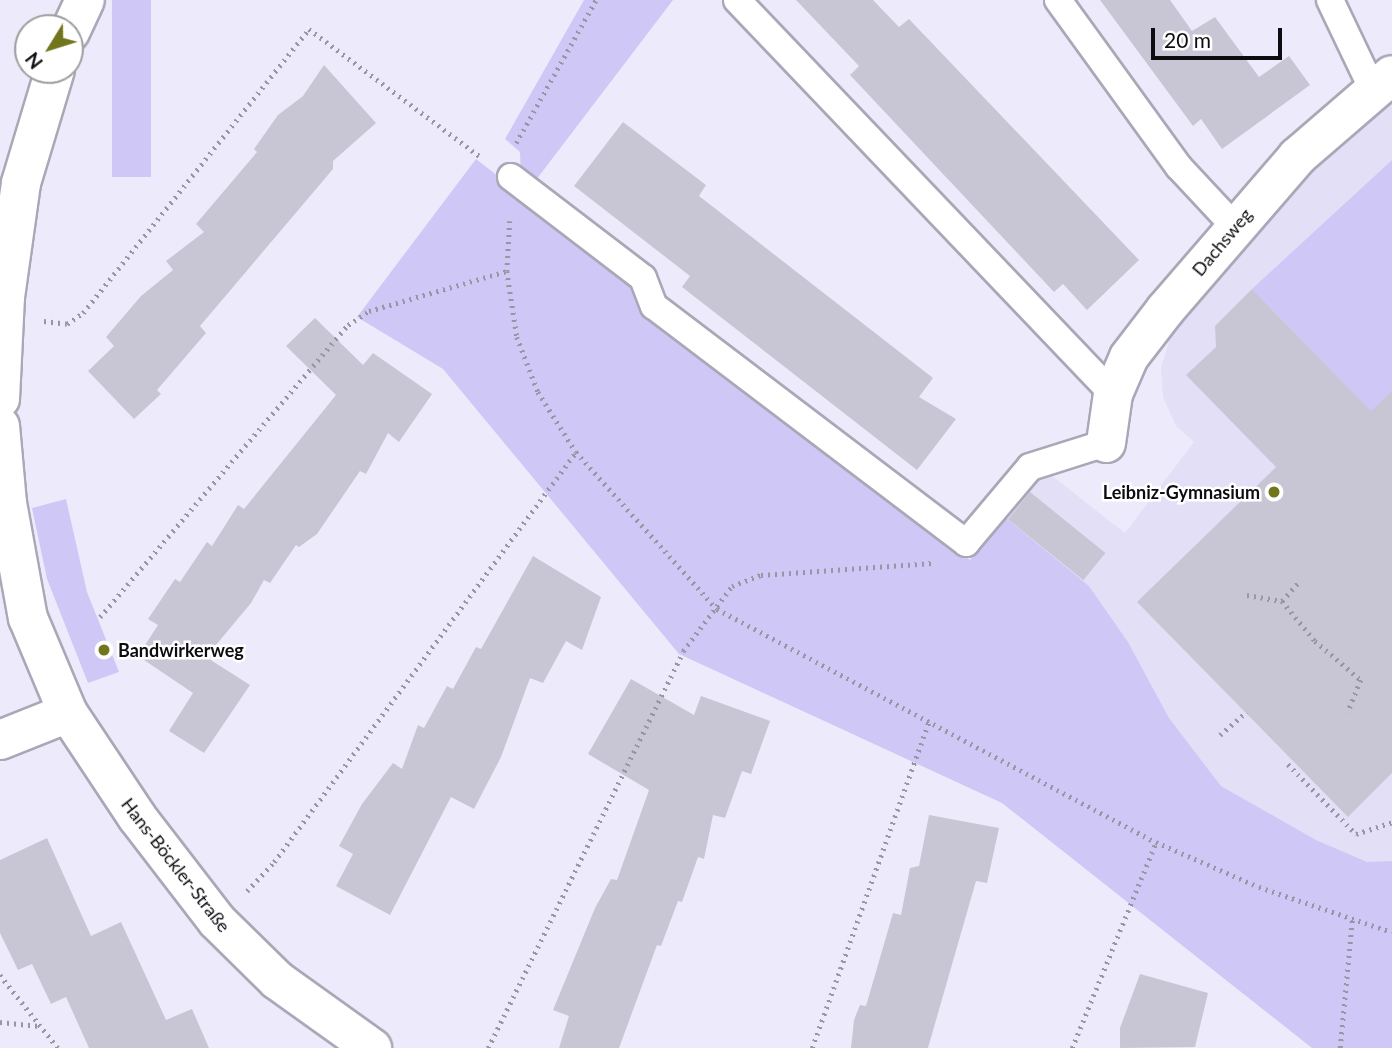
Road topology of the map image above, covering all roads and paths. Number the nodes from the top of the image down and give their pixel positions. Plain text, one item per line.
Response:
1 (596, 0) edge
2 (737, 0) edge
3 (1058, 0) edge
4 (1330, 0) edge
5 (1383, 82) edge
6 (51, 84) edge
7 (470, 150) dead end
8 (511, 177) junction
9 (1234, 226) junction
10 (507, 271) junction
11 (73, 322) dead end
12 (1113, 394) junction
13 (0, 399) edge
14 (0, 426) edge
15 (1106, 443) joint
16 (576, 452) junction
17 (966, 544) junction
18 (1300, 580) dead end
19 (1247, 595) dead end
20 (1282, 601) junction
21 (717, 609) junction
22 (100, 617) dead end
23 (1246, 712) dead end
24 (1348, 712) dead end
25 (68, 713) junction
26 (929, 721) junction
27 (1220, 735) dead end
28 (0, 740) edge
29 (1288, 764) dead end
30 (1392, 822) edge
31 (1156, 842) junction
32 (268, 871) dead end
33 (1352, 920) junction
34 (1392, 932) edge
35 (0, 975) edge
36 (0, 1022) edge
37 (40, 1026) junction
38 (58, 1048) edge
39 (372, 1048) edge
40 (488, 1048) edge
41 (812, 1048) edge
42 (1072, 1048) edge
43 (1340, 1048) edge

1 - 8 path
2 - 12 lane
3 - 9 lane
4 - 5 lane
5 - 9 street, Dachsweg
6 - 13 street
7 - 11 path
8 - 10 path
8 - 17 lane
9 - 12 street, Dachsweg
10 - 16 path
10 - 22 path
12 - 15 street, Dachsweg
14 - 25 street, Hans-Böckler-Straße
15 - 17 lane
16 - 21 path
16 - 32 path
17 - 21 path
18 - 20 path
19 - 20 path
20 - 24 path
21 - 26 path
21 - 40 path
23 - 27 path
25 - 28 street
25 - 39 street, Hans-Böckler-Straße
26 - 31 path
26 - 41 path
29 - 30 path
31 - 33 path
31 - 42 path
33 - 34 path
33 - 43 path
35 - 37 path
36 - 37 path
37 - 38 path

